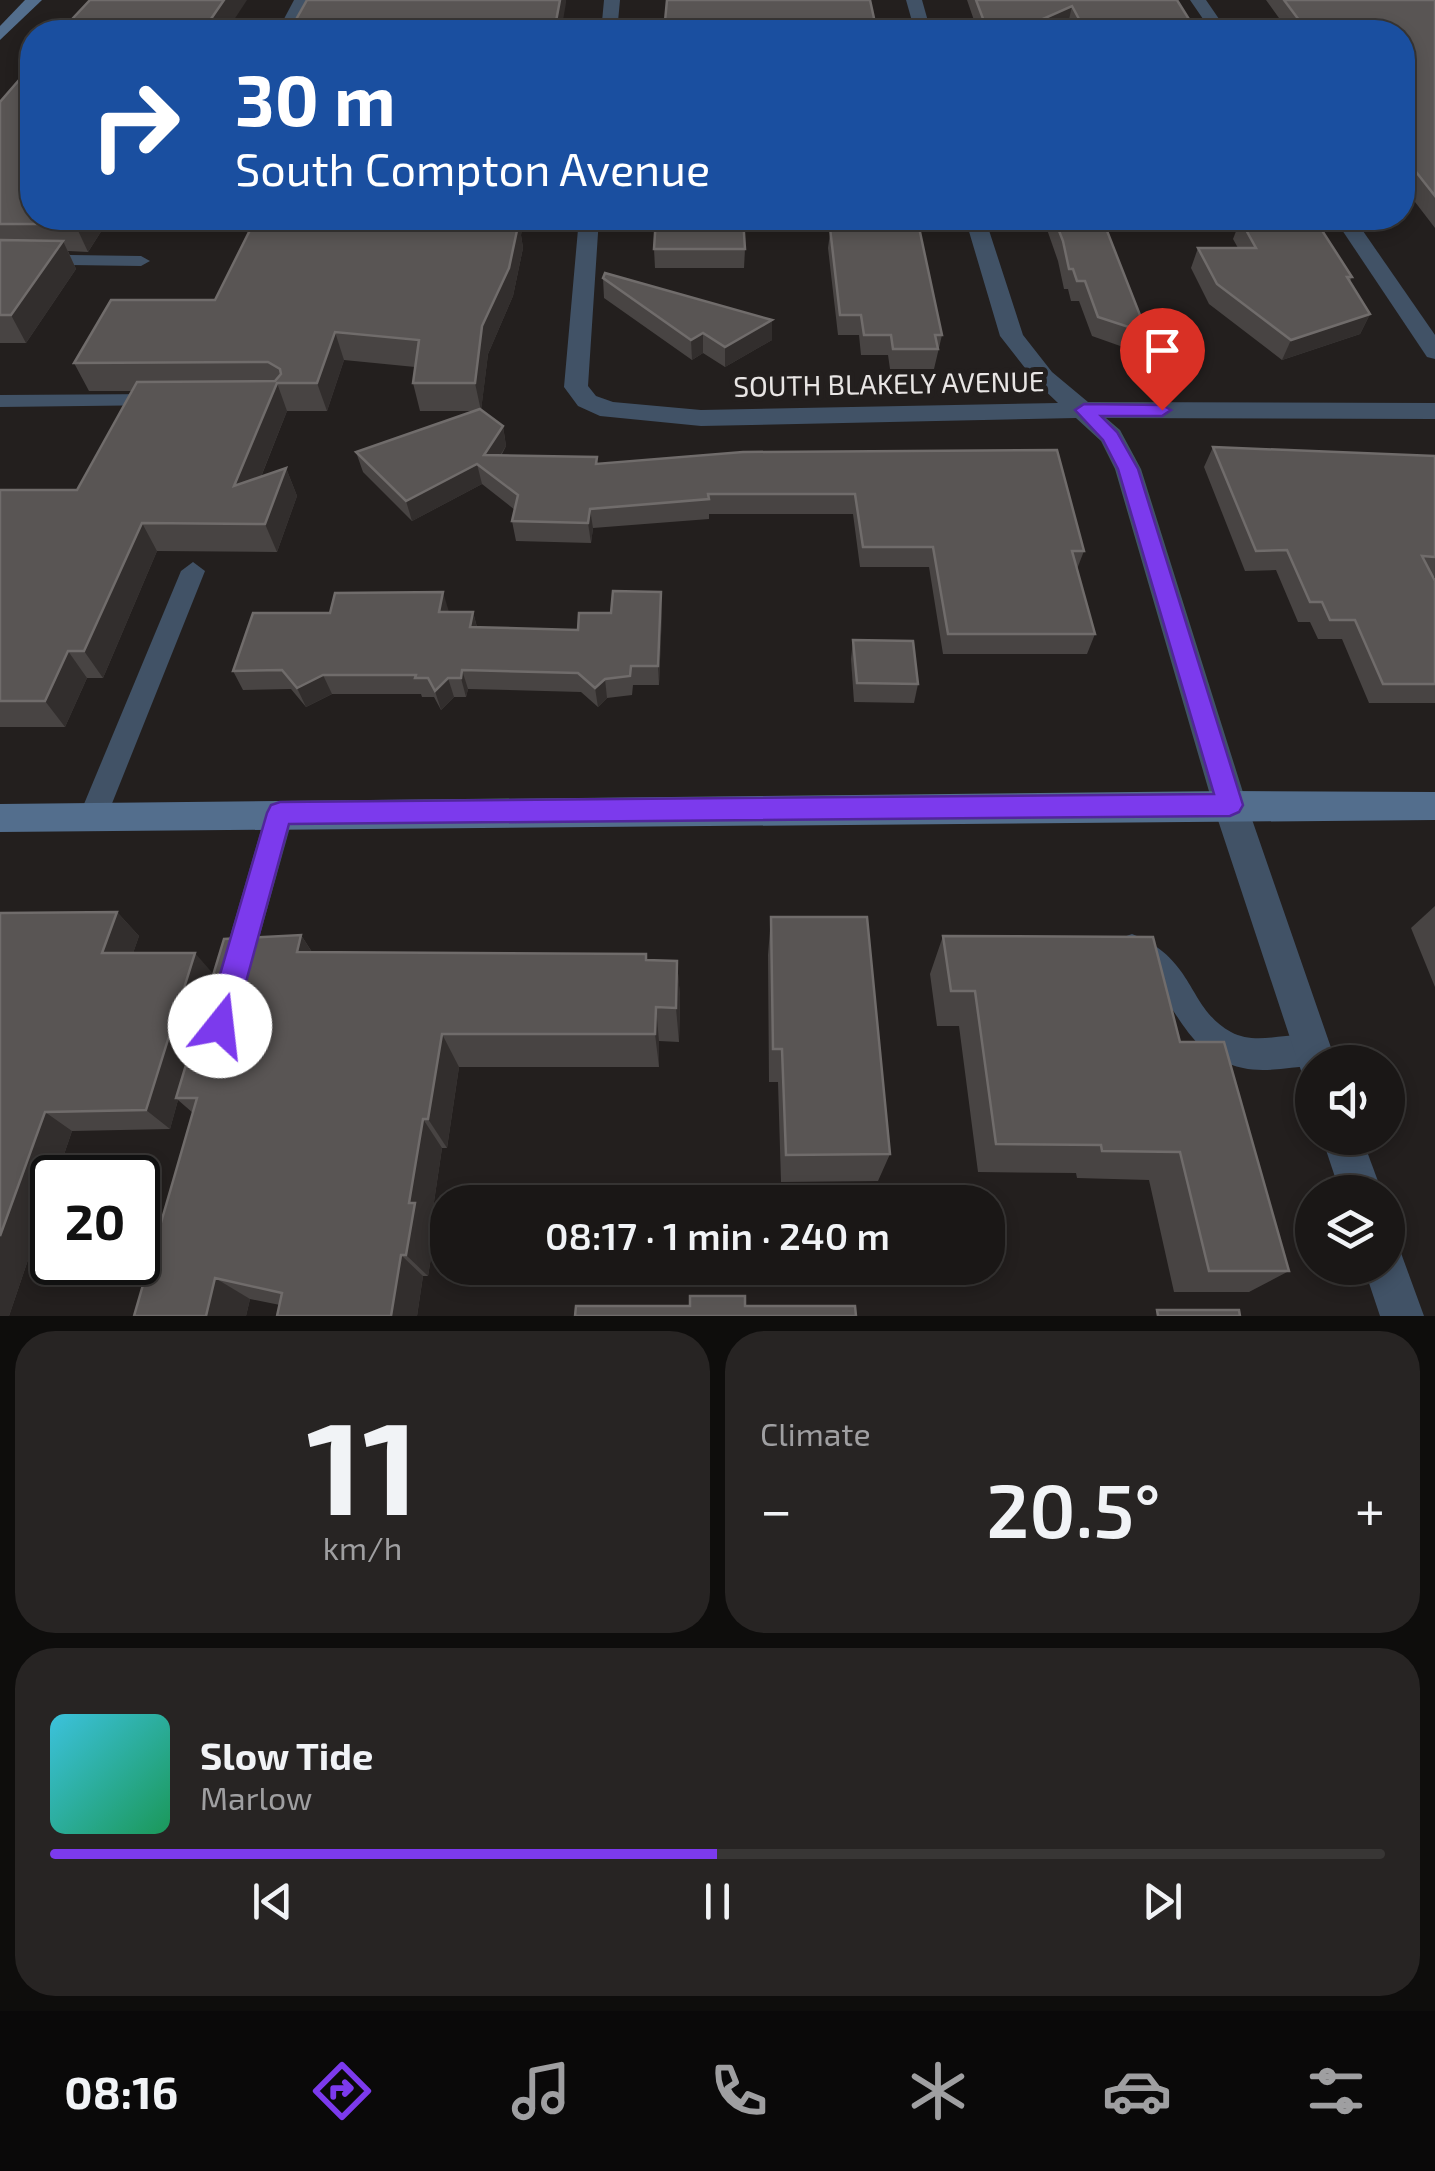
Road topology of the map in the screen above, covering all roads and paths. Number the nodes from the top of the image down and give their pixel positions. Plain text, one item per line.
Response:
1 (34, 0) edge
2 (0, 34) edge
3 (588, 230) edge
4 (979, 230) edge
5 (1352, 230) edge
6 (0, 259) edge
7 (142, 261) dead end
8 (1435, 352) edge
9 (180, 400) edge
10 (0, 401) edge
11 (1084, 410) junction
12 (1435, 411) edge
13 (193, 571) dead end
14 (1230, 805) junction
15 (1435, 806) edge
16 (280, 813) junction
17 (93, 816) junction
18 (0, 818) edge
19 (1102, 946) edge
20 (229, 992) edge
21 (1311, 1045) edge
22 (1295, 1055) edge
23 (1392, 1285) edge
24 (1402, 1316) edge

1 - 2 main road
3 - 11 street, SOUTH BLAKELY AVENUE
4 - 11 street
5 - 8 street
6 - 7 lane
9 - 10 lane
11 - 12 street, SOUTH BLAKELY AVENUE
11 - 14 street
13 - 17 lane
14 - 15 main road
14 - 16 main road
14 - 21 street
16 - 17 main road
16 - 20 lane
17 - 18 main road
19 - 22 lane
23 - 24 street

